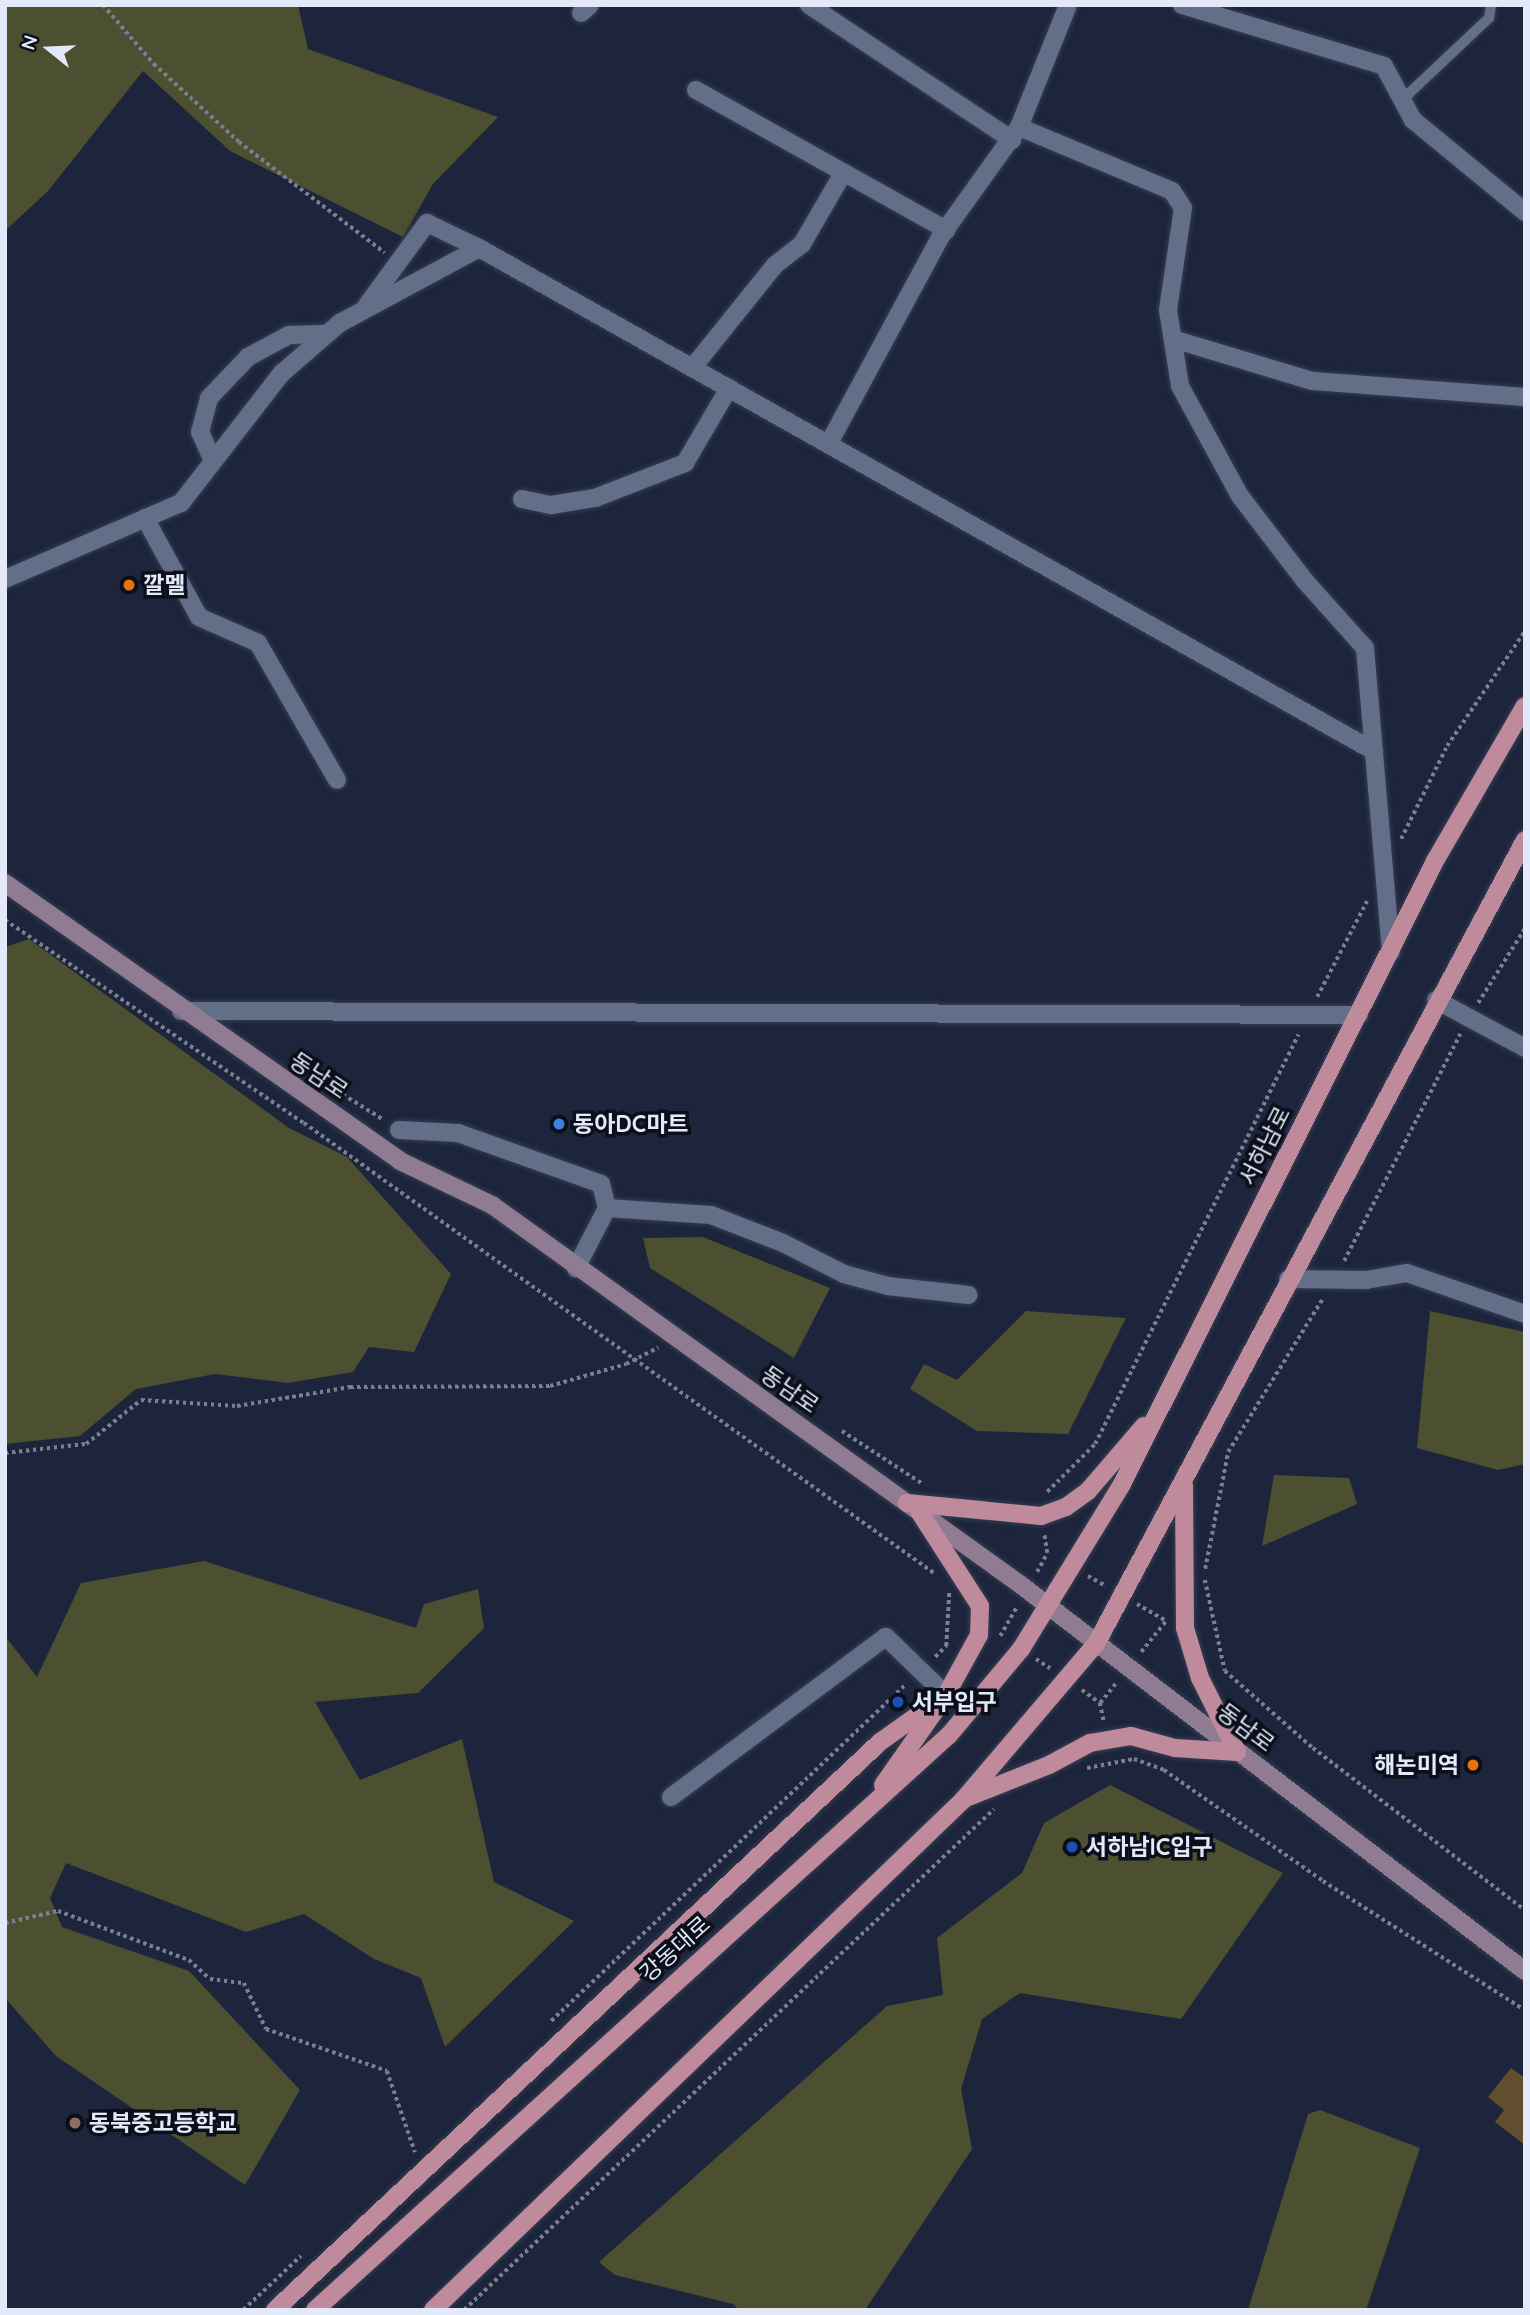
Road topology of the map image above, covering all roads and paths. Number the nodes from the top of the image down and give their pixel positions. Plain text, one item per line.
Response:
1 (103, 5) edge
2 (809, 5) edge
3 (1068, 5) edge
4 (1182, 5) edge
5 (1491, 5) edge
6 (696, 90) dead end
7 (1402, 100) junction
8 (1015, 134) junction
9 (842, 175) junction
10 (1525, 212) edge
11 (946, 230) junction
12 (479, 248) junction
13 (398, 263) junction
14 (363, 310) junction
15 (327, 334) junction
16 (1172, 340) junction
17 (693, 368) junction
18 (729, 388) junction
19 (1525, 397) edge
20 (830, 443) junction
21 (213, 461) junction
22 (522, 499) dead end
23 (145, 518) junction
24 (5, 579) edge
25 (1525, 631) edge
26 (1525, 706) edge
27 (1374, 751) junction
28 (337, 780) dead end
29 (1525, 840) edge
30 (1384, 871) junction
31 (5, 883) edge
32 (5, 920) edge
33 (1525, 928) edge
34 (1391, 952) junction
35 (1436, 1000) junction
36 (181, 1011) junction
37 (1308, 1015) junction
38 (1359, 1016) junction
39 (1469, 1018) junction
40 (1525, 1048) edge
41 (399, 1130) dead end
42 (607, 1208) junction
43 (576, 1268) junction
44 (1288, 1279) junction
45 (1333, 1282) junction
46 (968, 1295) dead end
47 (1525, 1314) edge
48 (676, 1338) junction
49 (635, 1359) junction
50 (1159, 1411) junction
51 (5, 1453) edge
52 (1184, 1482) junction
53 (1039, 1500) dead end
54 (914, 1508) junction
55 (939, 1576) dead end
56 (950, 1584) dead end
57 (1050, 1607) junction
58 (1096, 1644) junction
59 (921, 1671) junction
60 (946, 1695) junction
61 (1237, 1752) junction
62 (1080, 1770) dead end
63 (671, 1797) dead end
64 (963, 1800) junction
65 (1003, 1803) dead end
66 (864, 1811) junction
67 (1525, 1910) edge
68 (5, 1923) edge
69 (1525, 1971) edge
70 (1525, 2010) edge
71 (547, 2026) dead end
72 (425, 2141) dead end
73 (415, 2151) junction
74 (405, 2160) dead end
75 (422, 2170) junction
76 (304, 2254) dead end
77 (243, 2310) edge
78 (275, 2310) edge
79 (315, 2310) edge
80 (433, 2310) edge
81 (464, 2310) edge

1 - 13 path
2 - 8 street
3 - 8 street
4 - 7 street
5 - 7 lane
6 - 9 street
7 - 10 street
8 - 11 street
8 - 16 street
9 - 11 street
9 - 17 street
11 - 20 street
12 - 13 street
12 - 14 street
12 - 17 street
13 - 14 street
14 - 15 street
15 - 21 street
15 - 21 street
16 - 19 street
16 - 27 street
17 - 18 street
18 - 20 street
18 - 22 street
20 - 27 street
21 - 23 street
23 - 24 street
23 - 28 street
25 - 30 path
26 - 34 main road, 서하남로
27 - 30 street
29 - 35 main road
30 - 34 street
30 - 37 path
31 - 36 main road, 동남로
32 - 49 path
33 - 39 path
34 - 38 main road, 서하남로
35 - 39 street
35 - 44 main road
36 - 37 street
36 - 43 main road, 동남로
37 - 38 street
37 - 53 path
38 - 50 main road, 서하남로
39 - 40 street
39 - 45 path
41 - 42 street
42 - 43 street
42 - 46 street
43 - 48 main road, 동남로
44 - 45 street
44 - 52 main road
45 - 47 street
45 - 67 path
48 - 49 path
48 - 54 main road, 동남로
49 - 51 path
49 - 55 path
50 - 54 main road
50 - 57 main road, 서하남로
52 - 58 main road
52 - 61 main road
54 - 57 main road, 동남로
54 - 60 main road
56 - 59 path
57 - 58 main road, 동남로
57 - 66 main road, 강동대로
58 - 61 main road, 동남로
58 - 64 main road
59 - 60 street
59 - 63 street
59 - 71 path
60 - 66 main road
60 - 75 main road
61 - 64 main road
61 - 69 main road, 동남로
62 - 70 path
64 - 80 main road
65 - 81 path
66 - 79 main road, 강동대로
68 - 73 path
72 - 73 path
73 - 74 path
73 - 75 path
75 - 78 main road
76 - 77 path

